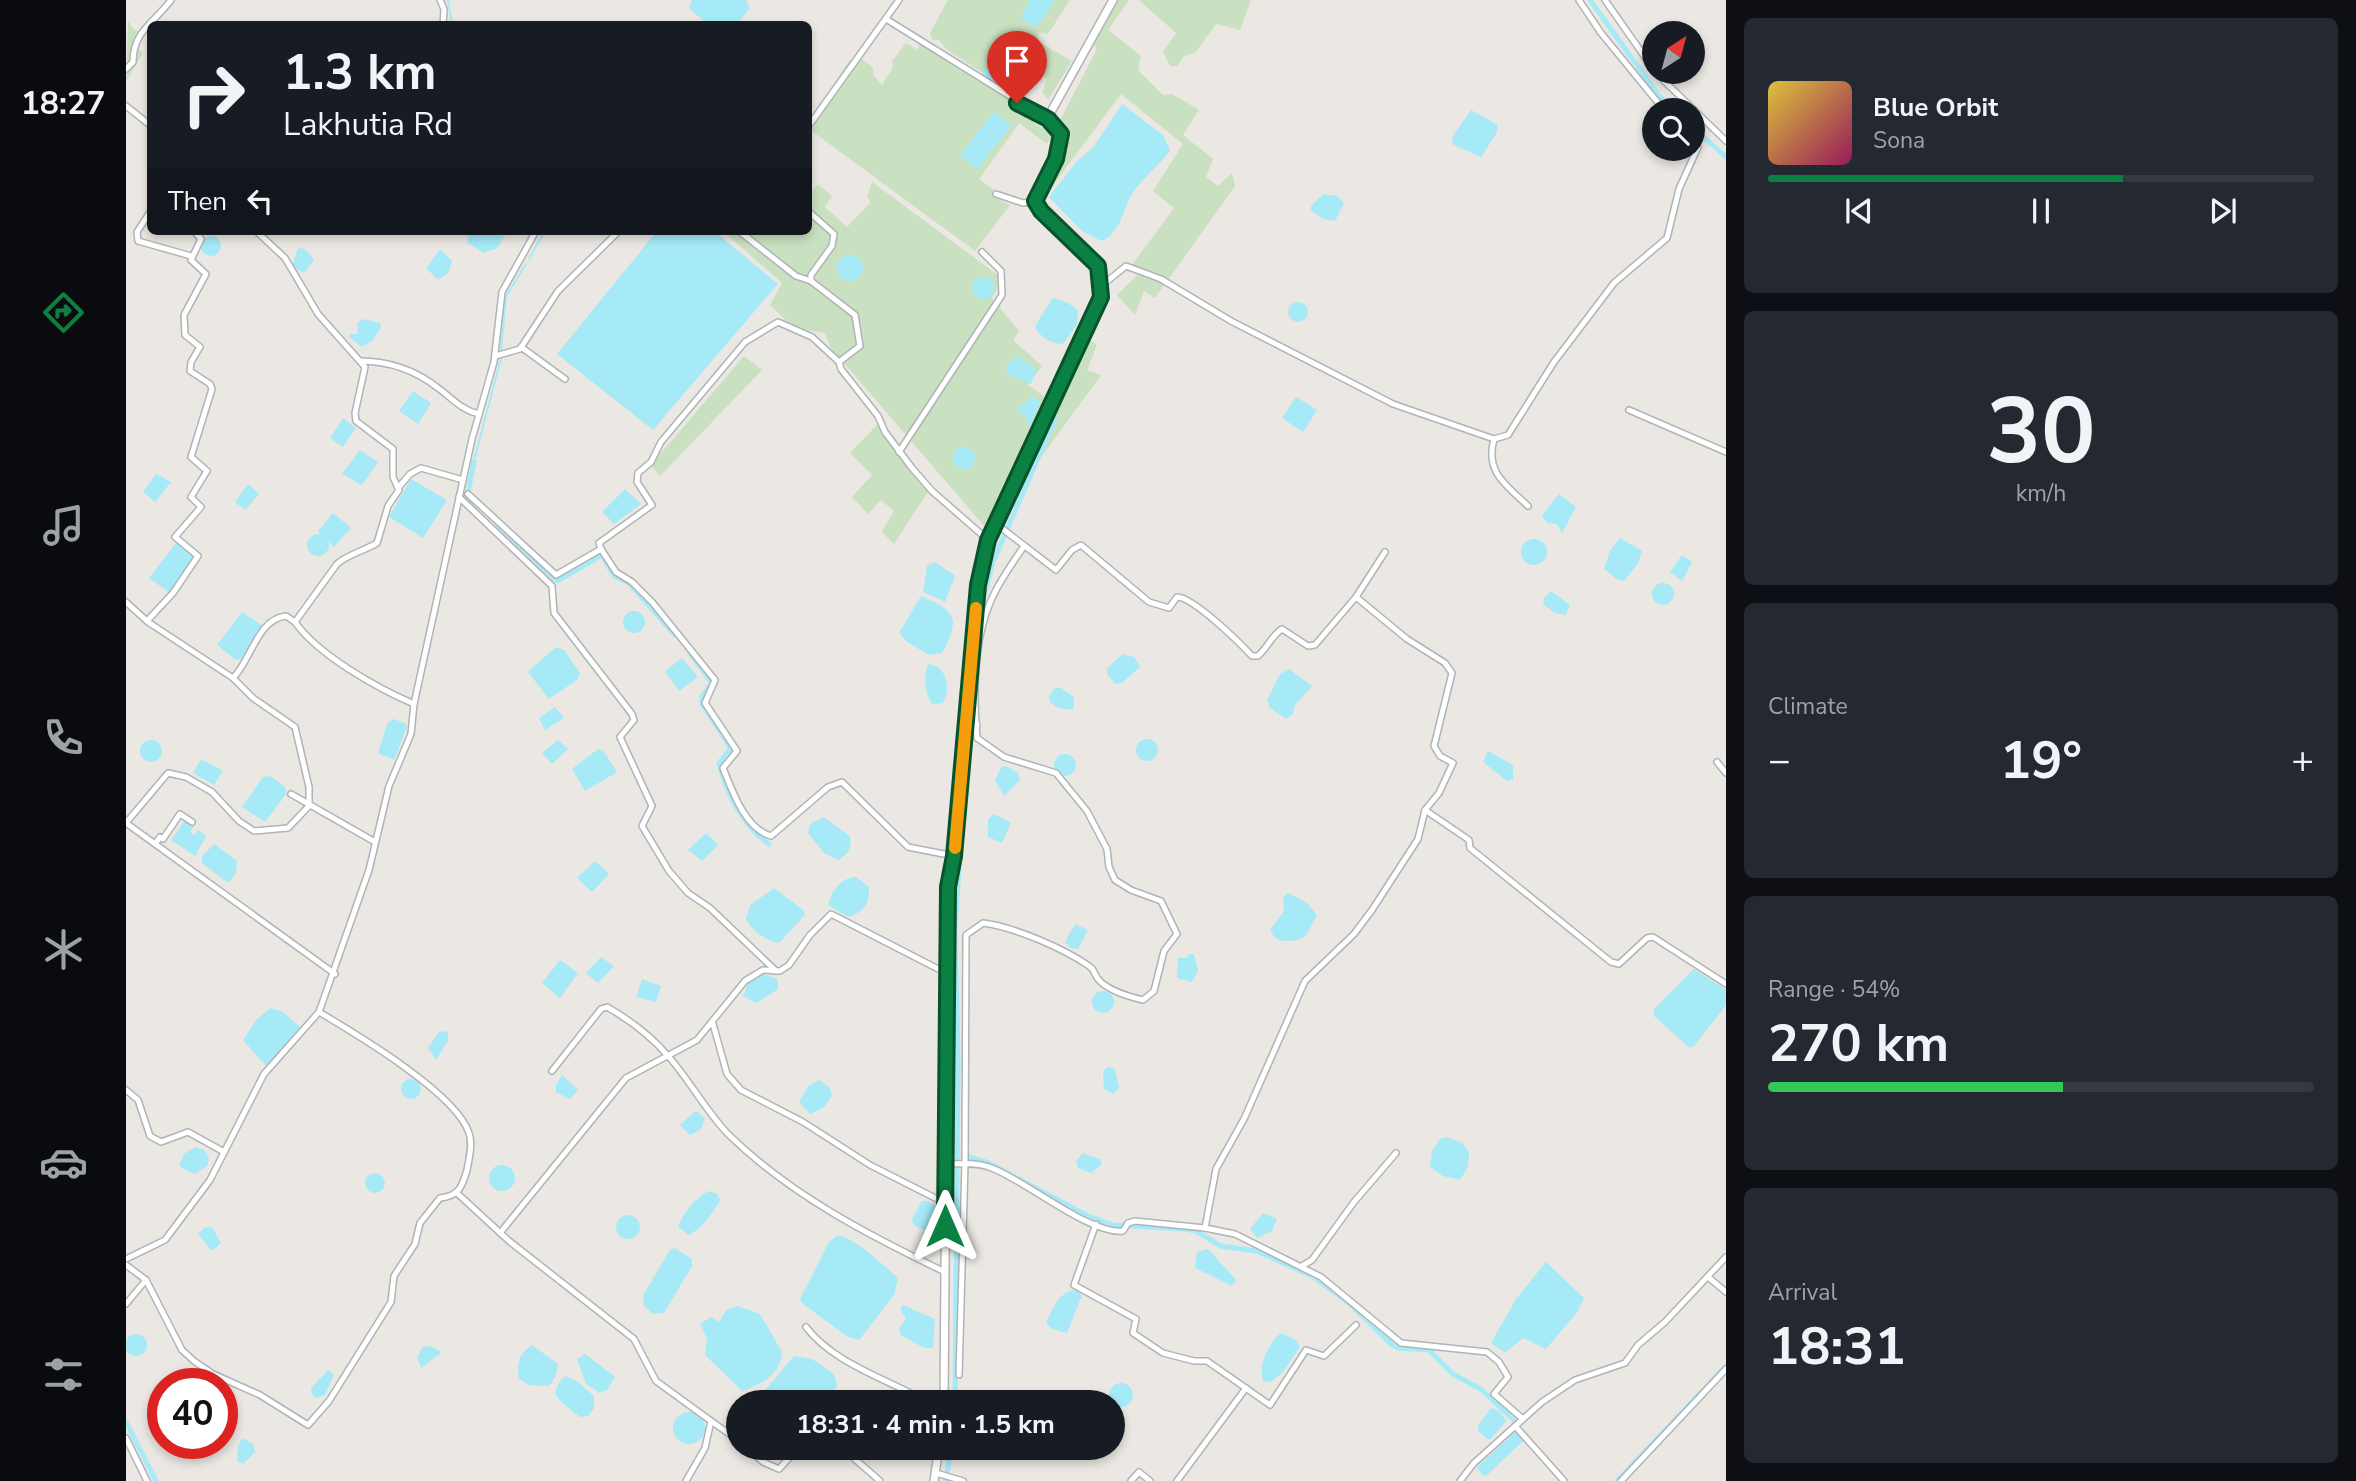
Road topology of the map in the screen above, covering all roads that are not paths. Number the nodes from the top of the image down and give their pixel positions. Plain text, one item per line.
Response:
1 (171, 0) edge
2 (440, 0) edge
3 (899, 0) edge
4 (1113, 0) edge
5 (1579, 0) edge
6 (1605, 0) edge
7 (886, 19) junction
8 (153, 21) edge
9 (444, 21) edge
10 (147, 28) edge
11 (1642, 53) edge
12 (126, 69) edge
13 (1668, 84) edge
14 (1654, 98) edge
15 (126, 106) edge
16 (1048, 119) junction
17 (812, 121) edge
18 (147, 123) edge
19 (1726, 141) edge
20 (1694, 161) edge
21 (996, 194) dead end
22 (1035, 201) junction
23 (812, 215) edge
24 (147, 217) edge
25 (198, 235) edge
26 (260, 235) edge
27 (534, 235) edge
28 (615, 235) edge
29 (744, 235) edge
30 (982, 252) dead end
31 (191, 256) junction
32 (811, 281) junction
33 (1100, 287) junction
34 (521, 347) junction
35 (495, 356) junction
36 (360, 361) junction
37 (839, 362) junction
38 (565, 379) dead end
39 (1629, 410) dead end
40 (479, 414) junction
41 (1494, 439) junction
42 (899, 452) junction
43 (1726, 453) edge
44 (463, 480) junction
45 (398, 488) junction
46 (468, 494) dead end
47 (459, 497) junction
48 (1528, 506) dead end
49 (998, 526) junction
50 (988, 540) junction
51 (1024, 546) junction
52 (601, 549) junction
53 (1385, 552) dead end
54 (1356, 597) junction
55 (126, 602) edge
56 (147, 621) junction
57 (295, 622) junction
58 (233, 678) junction
59 (414, 704) junction
60 (964, 724) junction
61 (976, 724) junction
62 (1717, 762) dead end
63 (1726, 773) edge
64 (291, 794) dead end
65 (309, 806) junction
66 (1425, 810) junction
67 (192, 822) dead end
68 (375, 842) junction
69 (155, 844) junction
70 (954, 856) junction
71 (776, 971) junction
72 (335, 974) junction
73 (948, 974) junction
74 (1726, 984) edge
75 (319, 1012) junction
76 (713, 1024) junction
77 (668, 1055) junction
78 (552, 1071) dead end
79 (126, 1090) edge
80 (224, 1152) junction
81 (1396, 1153) dead end
82 (944, 1164) junction
83 (965, 1164) junction
84 (457, 1194) junction
85 (945, 1203) junction
86 (1096, 1224) junction
87 (1205, 1227) junction
88 (500, 1233) junction
89 (1726, 1257) edge
90 (126, 1259) edge
91 (126, 1265) edge
92 (1302, 1266) junction
93 (944, 1272) junction
94 (1708, 1277) junction
95 (146, 1280) junction
96 (1726, 1292) edge
97 (126, 1304) edge
98 (1356, 1325) dead end
99 (806, 1327) dead end
100 (1726, 1369) edge
101 (959, 1375) dead end
102 (1246, 1388) junction
103 (904, 1390) edge
104 (944, 1390) edge
105 (1522, 1419) junction
106 (712, 1421) junction
107 (1515, 1426) junction
108 (726, 1431) edge
109 (126, 1438) edge
110 (761, 1460) edge
111 (787, 1460) edge
112 (856, 1460) edge
113 (935, 1477) edge
114 (147, 1481) edge
115 (686, 1481) edge
116 (880, 1481) edge
117 (963, 1481) edge
118 (1131, 1481) edge
119 (1150, 1481) edge
120 (1177, 1481) edge
121 (1460, 1481) edge
122 (1564, 1481) edge
123 (1621, 1481) edge

1 - 8 street
2 - 9 street
3 - 7 street
4 - 16 street
5 - 14 street
6 - 11 street
7 - 16 street
7 - 17 street
10 - 12 street
13 - 19 street
15 - 18 street
16 - 22 street
20 - 41 street
21 - 22 street
22 - 33 street
23 - 32 street
24 - 31 street
25 - 31 street
26 - 36 street
27 - 35 street
28 - 34 street
29 - 32 street
30 - 42 street
31 - 56 street
32 - 37 street
33 - 41 street
33 - 49 street
34 - 35 street
34 - 38 street
35 - 40 street
36 - 40 street
36 - 45 street
37 - 42 street
37 - 52 street
39 - 43 street
40 - 44 street
41 - 48 street
42 - 50 street
44 - 45 street
44 - 47 street
45 - 57 street
46 - 52 street
47 - 59 street
47 - 71 street
49 - 50 street
49 - 51 street
50 - 60 street
51 - 54 street
51 - 61 street
52 - 70 street
53 - 54 street
54 - 66 street
55 - 56 street
56 - 58 street
57 - 58 street
57 - 59 street
58 - 65 street
59 - 68 street
60 - 61 street
60 - 70 street
61 - 83 street
62 - 63 street
64 - 65 street
65 - 68 street
65 - 69 street
66 - 74 street
66 - 87 street
67 - 69 street
68 - 72 street
69 - 72 street
70 - 73 street
71 - 73 street
71 - 76 street
72 - 75 street
73 - 82 street
75 - 80 street
75 - 84 street
76 - 77 street
76 - 85 street
77 - 78 street
77 - 88 street
77 - 93 street
79 - 80 street
80 - 90 street
81 - 92 street
82 - 83 street
82 - 85 street
83 - 86 street
83 - 101 street
84 - 88 street
84 - 95 street
85 - 93 street
86 - 87 street
86 - 102 street
87 - 92 street
88 - 106 street
89 - 94 street
91 - 95 street
92 - 105 street
93 - 104 street
94 - 96 street
94 - 105 street
95 - 97 street
98 - 102 street
99 - 103 street
100 - 123 street
102 - 120 street
105 - 107 street
106 - 108 street
106 - 115 street
107 - 121 street
107 - 122 street
109 - 114 street
110 - 111 street
112 - 116 street
113 - 117 street
118 - 119 street

